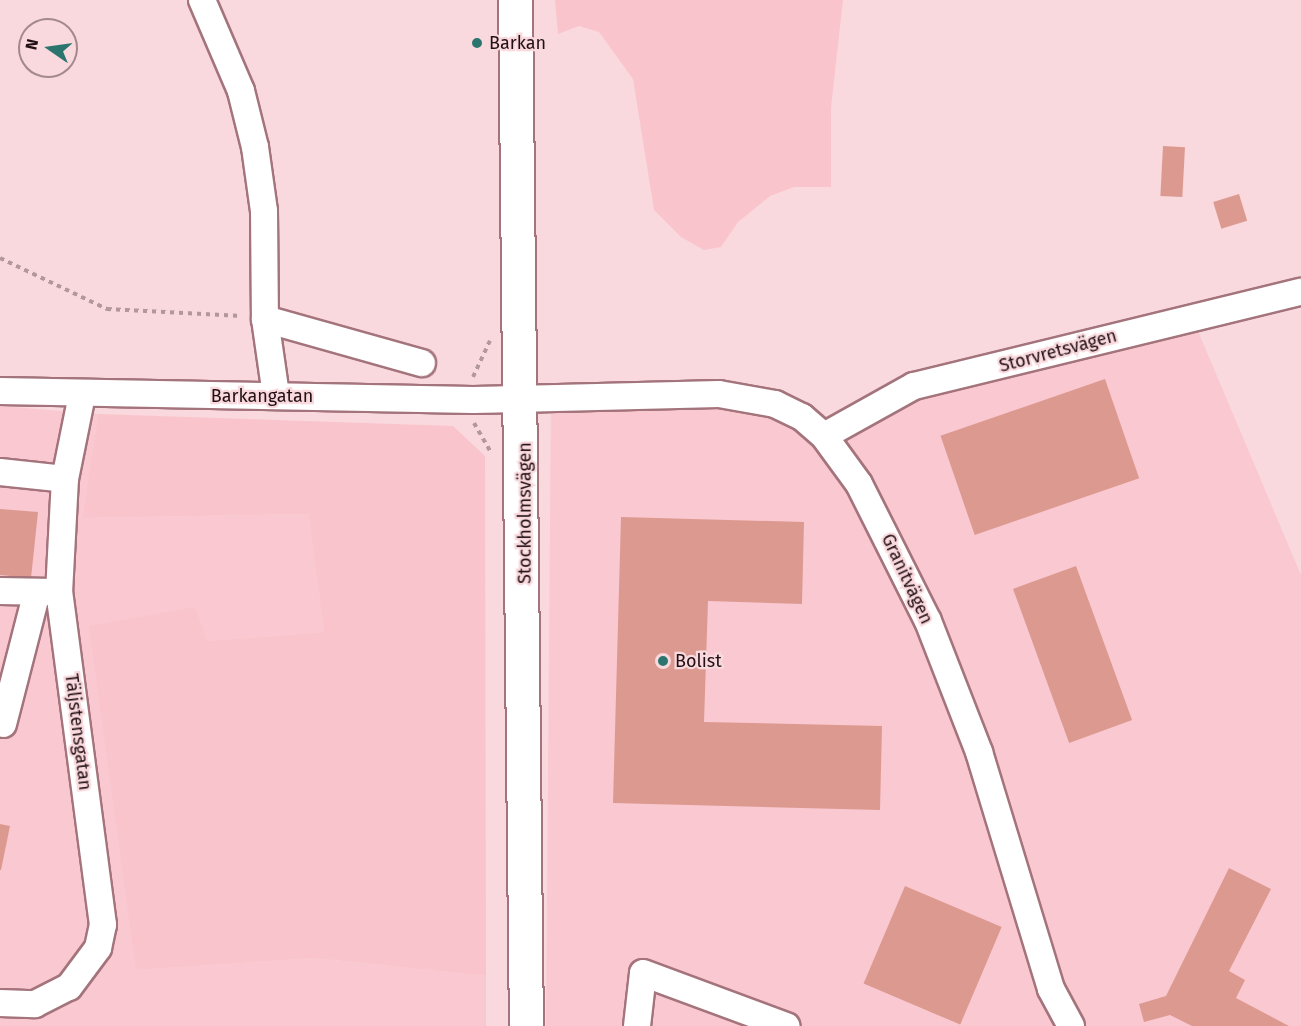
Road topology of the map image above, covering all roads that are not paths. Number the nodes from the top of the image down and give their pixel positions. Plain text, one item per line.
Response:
1 (202, 0) edge
2 (515, 0) edge
3 (1301, 292) edge
4 (265, 319) junction
5 (422, 363) dead end
6 (0, 391) edge
7 (82, 395) junction
8 (276, 395) junction
9 (524, 398) junction
10 (824, 436) junction
11 (0, 472) edge
12 (65, 479) junction
13 (0, 591) edge
14 (48, 592) junction
15 (3, 724) dead end
16 (0, 1004) edge
17 (526, 1026) edge
18 (638, 1026) edge
19 (786, 1026) edge
20 (1071, 1026) edge

1 - 4 street
2 - 9 main road, Stockholmsvägen
3 - 10 street, Storvretsvägen
4 - 5 street
4 - 8 street
6 - 7 street, Barkangatan
7 - 8 street, Barkangatan
7 - 12 street, Täljstensgatan
8 - 9 street, Barkangatan
9 - 10 street, Granitvägen
9 - 17 main road, Stockholmsvägen
10 - 20 street, Granitvägen
11 - 12 street
12 - 14 street, Täljstensgatan
13 - 14 street
14 - 15 street
14 - 16 street, Täljstensgatan
18 - 19 street

